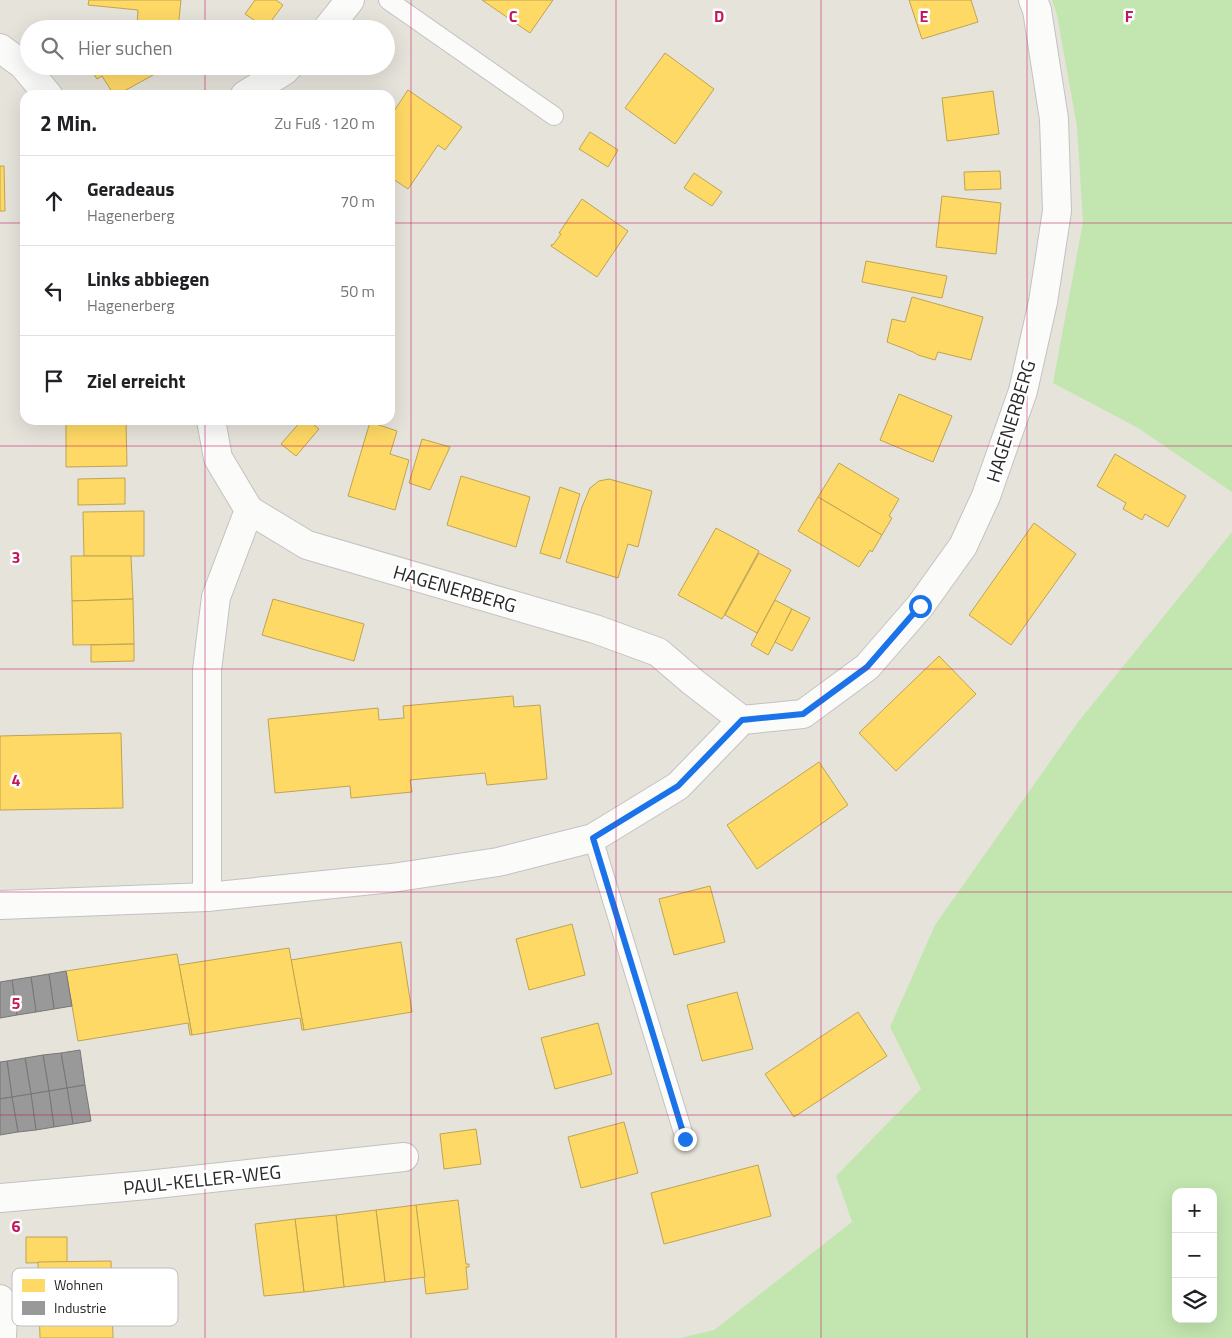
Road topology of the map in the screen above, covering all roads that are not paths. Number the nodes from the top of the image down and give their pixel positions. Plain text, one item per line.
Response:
1 (350, 0) edge
2 (388, 0) edge
3 (1033, 0) edge
4 (334, 20) edge
5 (0, 48) edge
6 (20, 63) edge
7 (31, 75) edge
8 (277, 75) edge
9 (44, 90) edge
10 (252, 90) edge
11 (554, 116) dead end
12 (212, 425) edge
13 (249, 510) junction
14 (742, 720) junction
15 (593, 838) junction
16 (207, 897) junction
17 (0, 904) edge
18 (685, 1139) dead end
19 (404, 1158) dead end
20 (0, 1198) edge
21 (0, 1299) edge
22 (2, 1338) edge

1 - 4 street
2 - 11 lane
3 - 14 street, HAGENERBERG
5 - 6 street
7 - 9 street
8 - 10 street
12 - 13 street, HAGENERBERG
13 - 14 street, HAGENERBERG
13 - 16 street
14 - 15 street
15 - 16 street
15 - 18 lane
16 - 17 street
19 - 20 street, PAUL-KELLER-WEG
21 - 22 street

